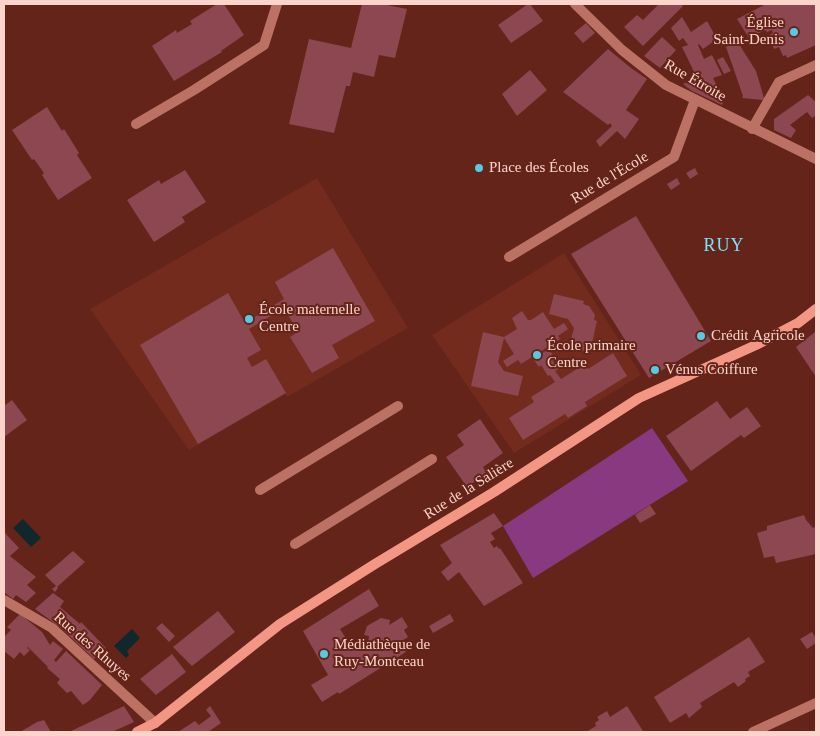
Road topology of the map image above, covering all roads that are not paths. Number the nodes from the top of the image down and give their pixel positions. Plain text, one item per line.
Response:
1 (277, 4) edge
2 (575, 4) edge
3 (816, 65) edge
4 (695, 100) junction
5 (136, 124) dead end
6 (752, 129) junction
7 (816, 160) edge
8 (509, 257) dead end
9 (816, 309) edge
10 (398, 406) dead end
11 (432, 459) dead end
12 (260, 490) dead end
13 (295, 544) dead end
14 (4, 600) edge
15 (816, 703) edge
16 (155, 723) junction
17 (137, 732) edge
18 (753, 732) edge

1 - 5 street
2 - 4 street, Rue Étroite
3 - 6 street
4 - 6 street, Rue Étroite
4 - 8 street, Rue de l'École
6 - 7 street, Rue Étroite
9 - 16 main road, Rue de la Salière
10 - 12 street
11 - 13 street
14 - 16 street, Rue des Rhuyes
15 - 18 street
16 - 17 main road, Rue de la Salière

